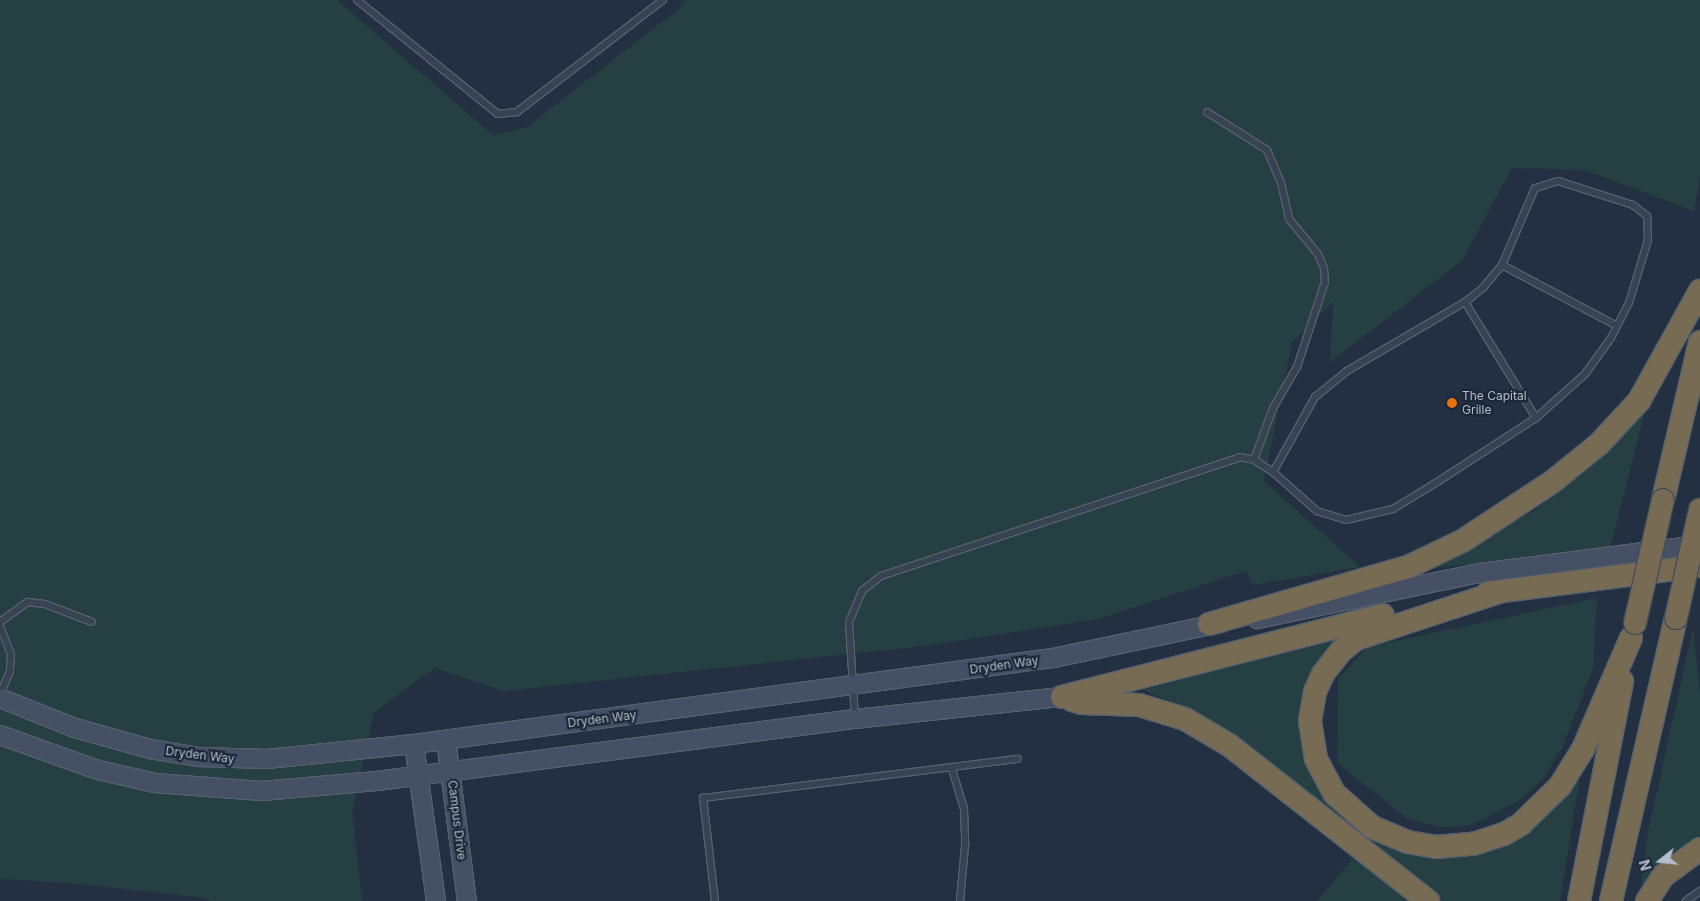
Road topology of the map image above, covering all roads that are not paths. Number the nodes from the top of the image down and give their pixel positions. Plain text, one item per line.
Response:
1 (357, 0) edge
2 (663, 0) edge
3 (1208, 112) dead end
4 (1502, 265) junction
5 (1700, 291) edge
6 (1465, 302) junction
7 (1617, 326) junction
8 (1700, 342) edge
9 (1536, 418) junction
10 (1254, 460) junction
11 (1273, 472) junction
12 (1700, 510) edge
13 (1700, 545) edge
14 (1700, 566) edge
15 (1502, 590) junction
16 (0, 622) edge
17 (92, 622) dead end
18 (1209, 624) junction
19 (0, 626) edge
20 (1633, 631) junction
21 (850, 686) junction
22 (1, 694) edge
23 (1062, 697) junction
24 (855, 719) junction
25 (0, 735) edge
26 (446, 740) junction
27 (414, 744) junction
28 (1018, 759) dead end
29 (952, 769) junction
30 (450, 770) junction
31 (419, 775) junction
32 (1700, 849) edge
33 (1700, 891) edge
34 (436, 901) edge
35 (467, 901) edge
36 (714, 901) edge
37 (960, 901) edge
38 (1428, 901) edge
39 (1579, 901) edge
40 (1611, 901) edge
41 (1647, 901) edge
42 (1686, 901) edge

1 - 2 lane
3 - 10 lane
4 - 6 lane
4 - 7 lane
4 - 7 lane
5 - 18 highway
6 - 9 lane
6 - 11 lane
7 - 9 lane
8 - 20 highway, bridge
9 - 11 lane
10 - 11 lane
10 - 21 lane
12 - 40 highway, bridge
13 - 18 street, Dryden Way
14 - 15 highway
15 - 20 highway
15 - 23 highway
16 - 17 lane
18 - 21 street, Dryden Way
19 - 22 lane
20 - 39 highway
21 - 24 lane
21 - 26 street, Dryden Way
22 - 27 street, Dryden Way
23 - 24 street
23 - 38 highway
24 - 30 street
25 - 31 street
26 - 27 street, Dryden Way
26 - 30 street, Campus Drive
27 - 31 street
28 - 29 lane
29 - 36 lane
29 - 37 lane
30 - 31 street
30 - 35 street, Campus Drive
31 - 34 street
32 - 41 highway
33 - 42 lane

